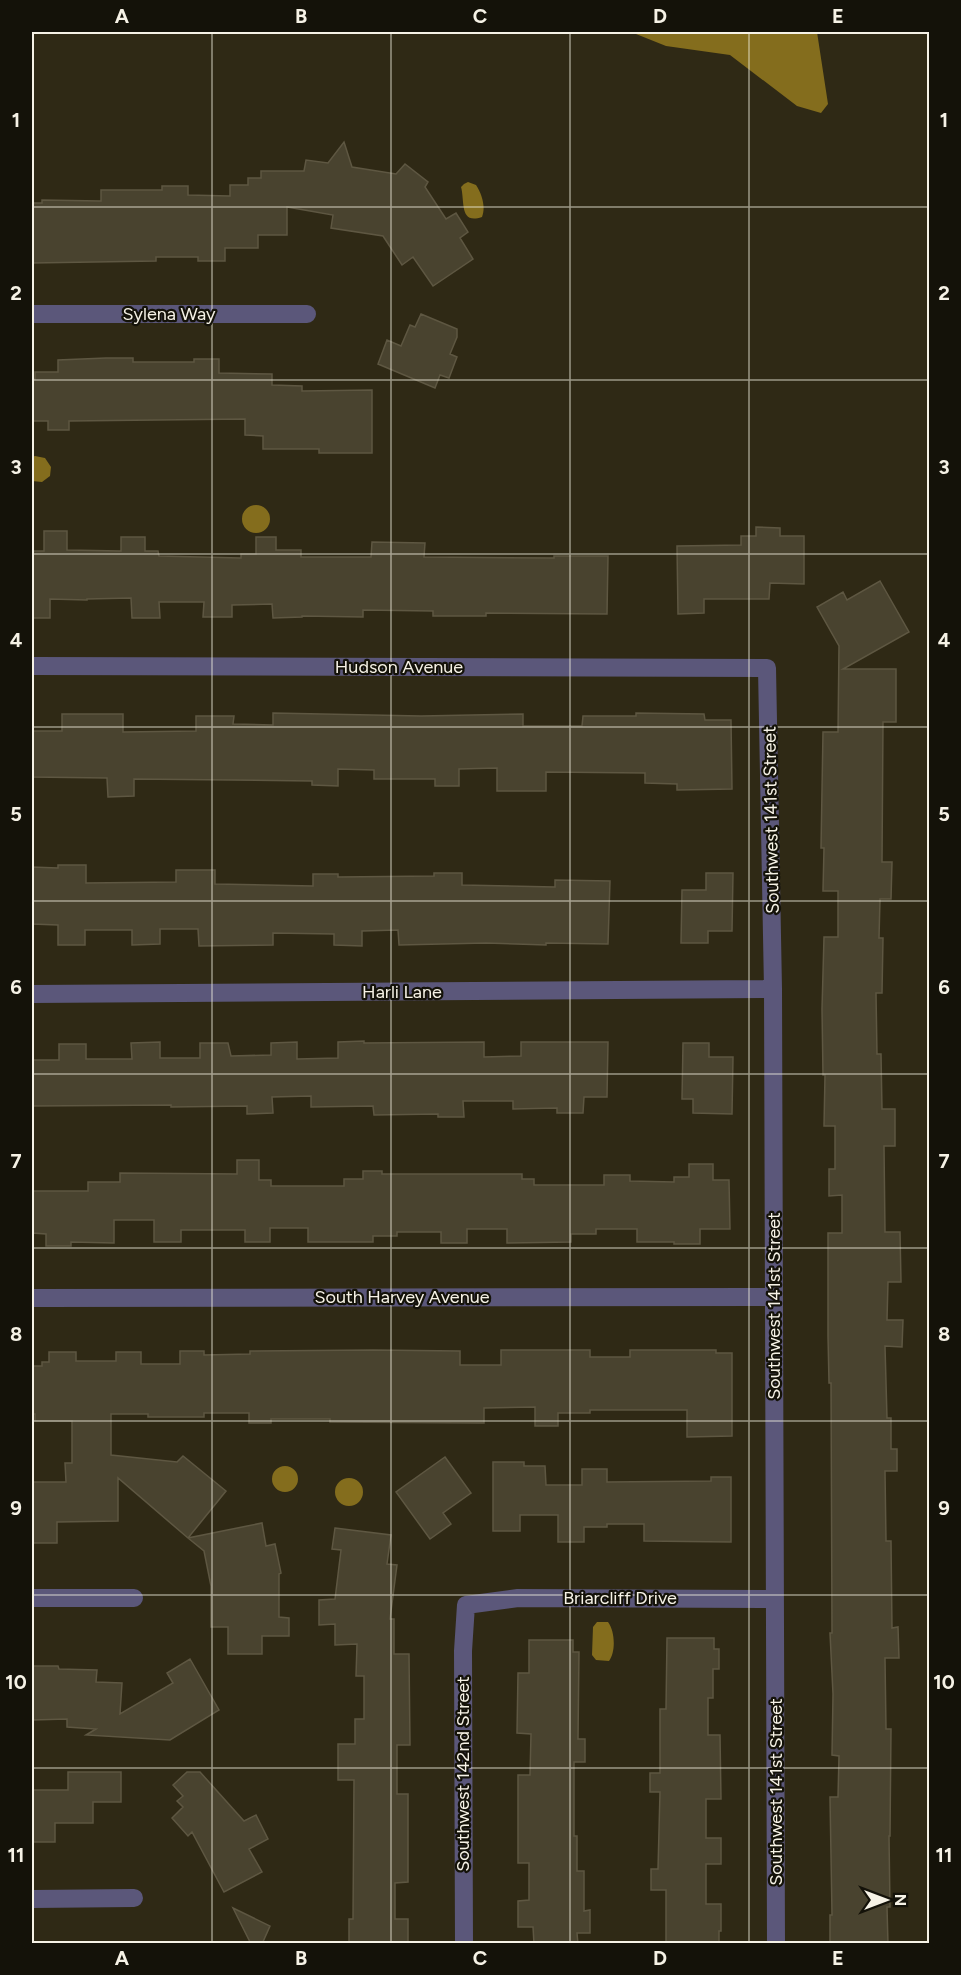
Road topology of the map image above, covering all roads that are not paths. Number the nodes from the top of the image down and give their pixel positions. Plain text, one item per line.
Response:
1 (32, 314) edge
2 (307, 314) dead end
3 (32, 666) edge
4 (767, 668) joint
5 (773, 989) junction
6 (32, 994) edge
7 (773, 1297) junction
8 (32, 1298) edge
9 (32, 1598) edge
10 (134, 1598) dead end
11 (775, 1599) junction
12 (466, 1605) joint
13 (134, 1898) dead end
14 (32, 1899) edge
15 (464, 1944) edge
16 (776, 1944) edge

1 - 2 street, Sylena Way
3 - 4 street, Hudson Avenue
4 - 5 street, Southwest 141st Street
5 - 6 street, Harli Lane
5 - 7 street, Southwest 141st Street
7 - 8 street, South Harvey Avenue
7 - 11 street, Southwest 141st Street
9 - 10 street
11 - 12 street, Briarcliff Drive
11 - 16 street, Southwest 141st Street
12 - 15 street, Southwest 142nd Street
13 - 14 street

